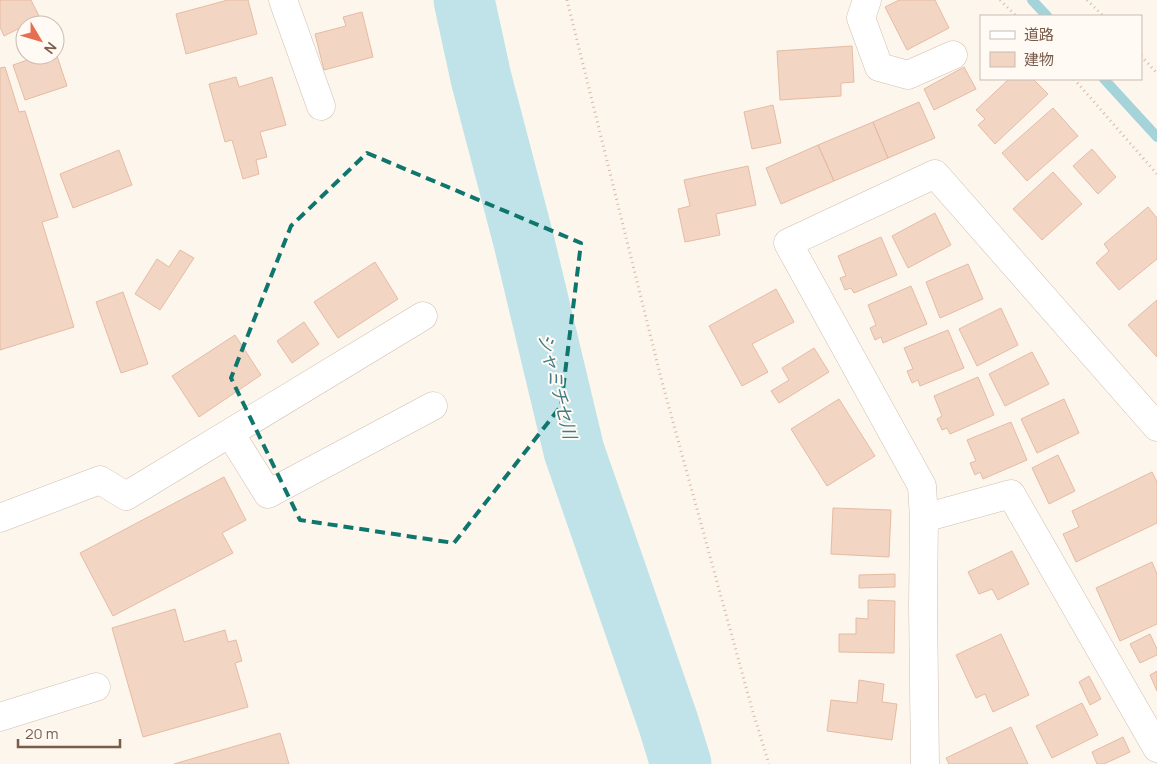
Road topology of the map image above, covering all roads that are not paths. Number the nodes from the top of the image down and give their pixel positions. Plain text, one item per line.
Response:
1 (283, 0) edge
2 (867, 0) edge
3 (952, 55) dead end
4 (321, 106) dead end
5 (423, 316) dead end
6 (433, 406) dead end
7 (1157, 426) edge
8 (230, 433) junction
9 (0, 518) edge
10 (924, 518) junction
11 (96, 687) dead end
12 (0, 717) edge
13 (1157, 748) edge
14 (925, 764) edge

1 - 4 street
2 - 3 street
5 - 8 street
6 - 8 street
7 - 10 street
8 - 9 street
10 - 13 street
10 - 14 street
11 - 12 street

